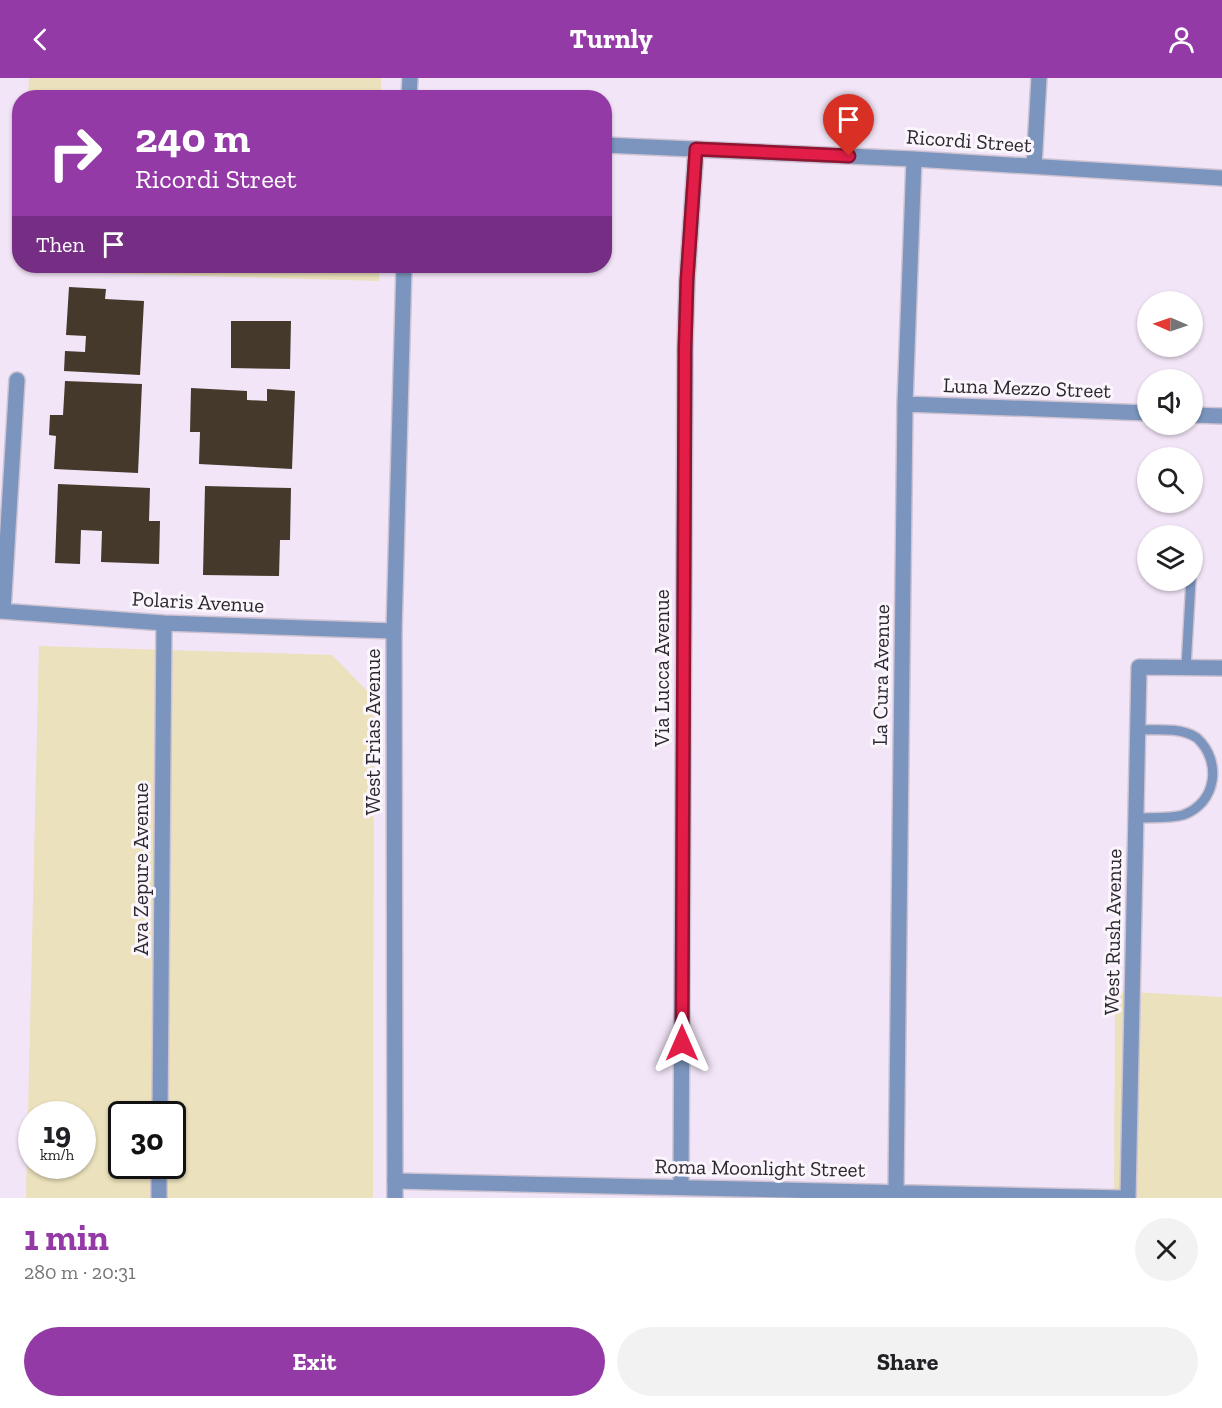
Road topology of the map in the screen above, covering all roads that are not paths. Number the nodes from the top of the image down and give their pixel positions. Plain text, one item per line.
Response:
1 (1039, 78) edge
2 (612, 145) edge
3 (696, 149) junction
4 (914, 159) junction
5 (1034, 166) junction
6 (1222, 178) edge
7 (404, 273) edge
8 (17, 380) dead end
9 (905, 404) junction
10 (1137, 413) edge
11 (1203, 415) edge
12 (1222, 416) edge
13 (1190, 591) edge
14 (2, 611) edge
15 (164, 623) junction
16 (394, 631) junction
17 (1186, 667) junction
18 (1222, 668) edge
19 (1138, 730) junction
20 (1136, 818) junction
21 (160, 1101) edge
22 (159, 1179) edge
23 (395, 1181) junction
24 (681, 1187) junction
25 (896, 1191) junction
26 (159, 1198) edge
27 (395, 1198) edge
28 (1126, 1198) edge

1 - 5 street
2 - 3 street, Ricordi Street
3 - 4 street, Ricordi Street
3 - 24 street, Via Lucca Avenue
4 - 5 street, Ricordi Street
4 - 9 street, La Cura Avenue
5 - 6 street, Ricordi Street
7 - 16 street, West Frias Avenue
8 - 14 street
9 - 10 street, Luna Mezzo Street
9 - 25 street, La Cura Avenue
11 - 12 street
13 - 17 lane
14 - 15 street, Polaris Avenue
15 - 16 street, Polaris Avenue
15 - 21 street, Ava Zepure Avenue
16 - 23 street, West Frias Avenue
17 - 18 street
17 - 19 street, West Rush Avenue
19 - 20 street, West Rush Avenue
19 - 20 lane
20 - 28 street, West Rush Avenue
22 - 26 street
23 - 24 street, Roma Moonlight Street
23 - 27 street, West Frias Avenue
24 - 25 street, Roma Moonlight Street
25 - 28 street, Roma Moonlight Street

